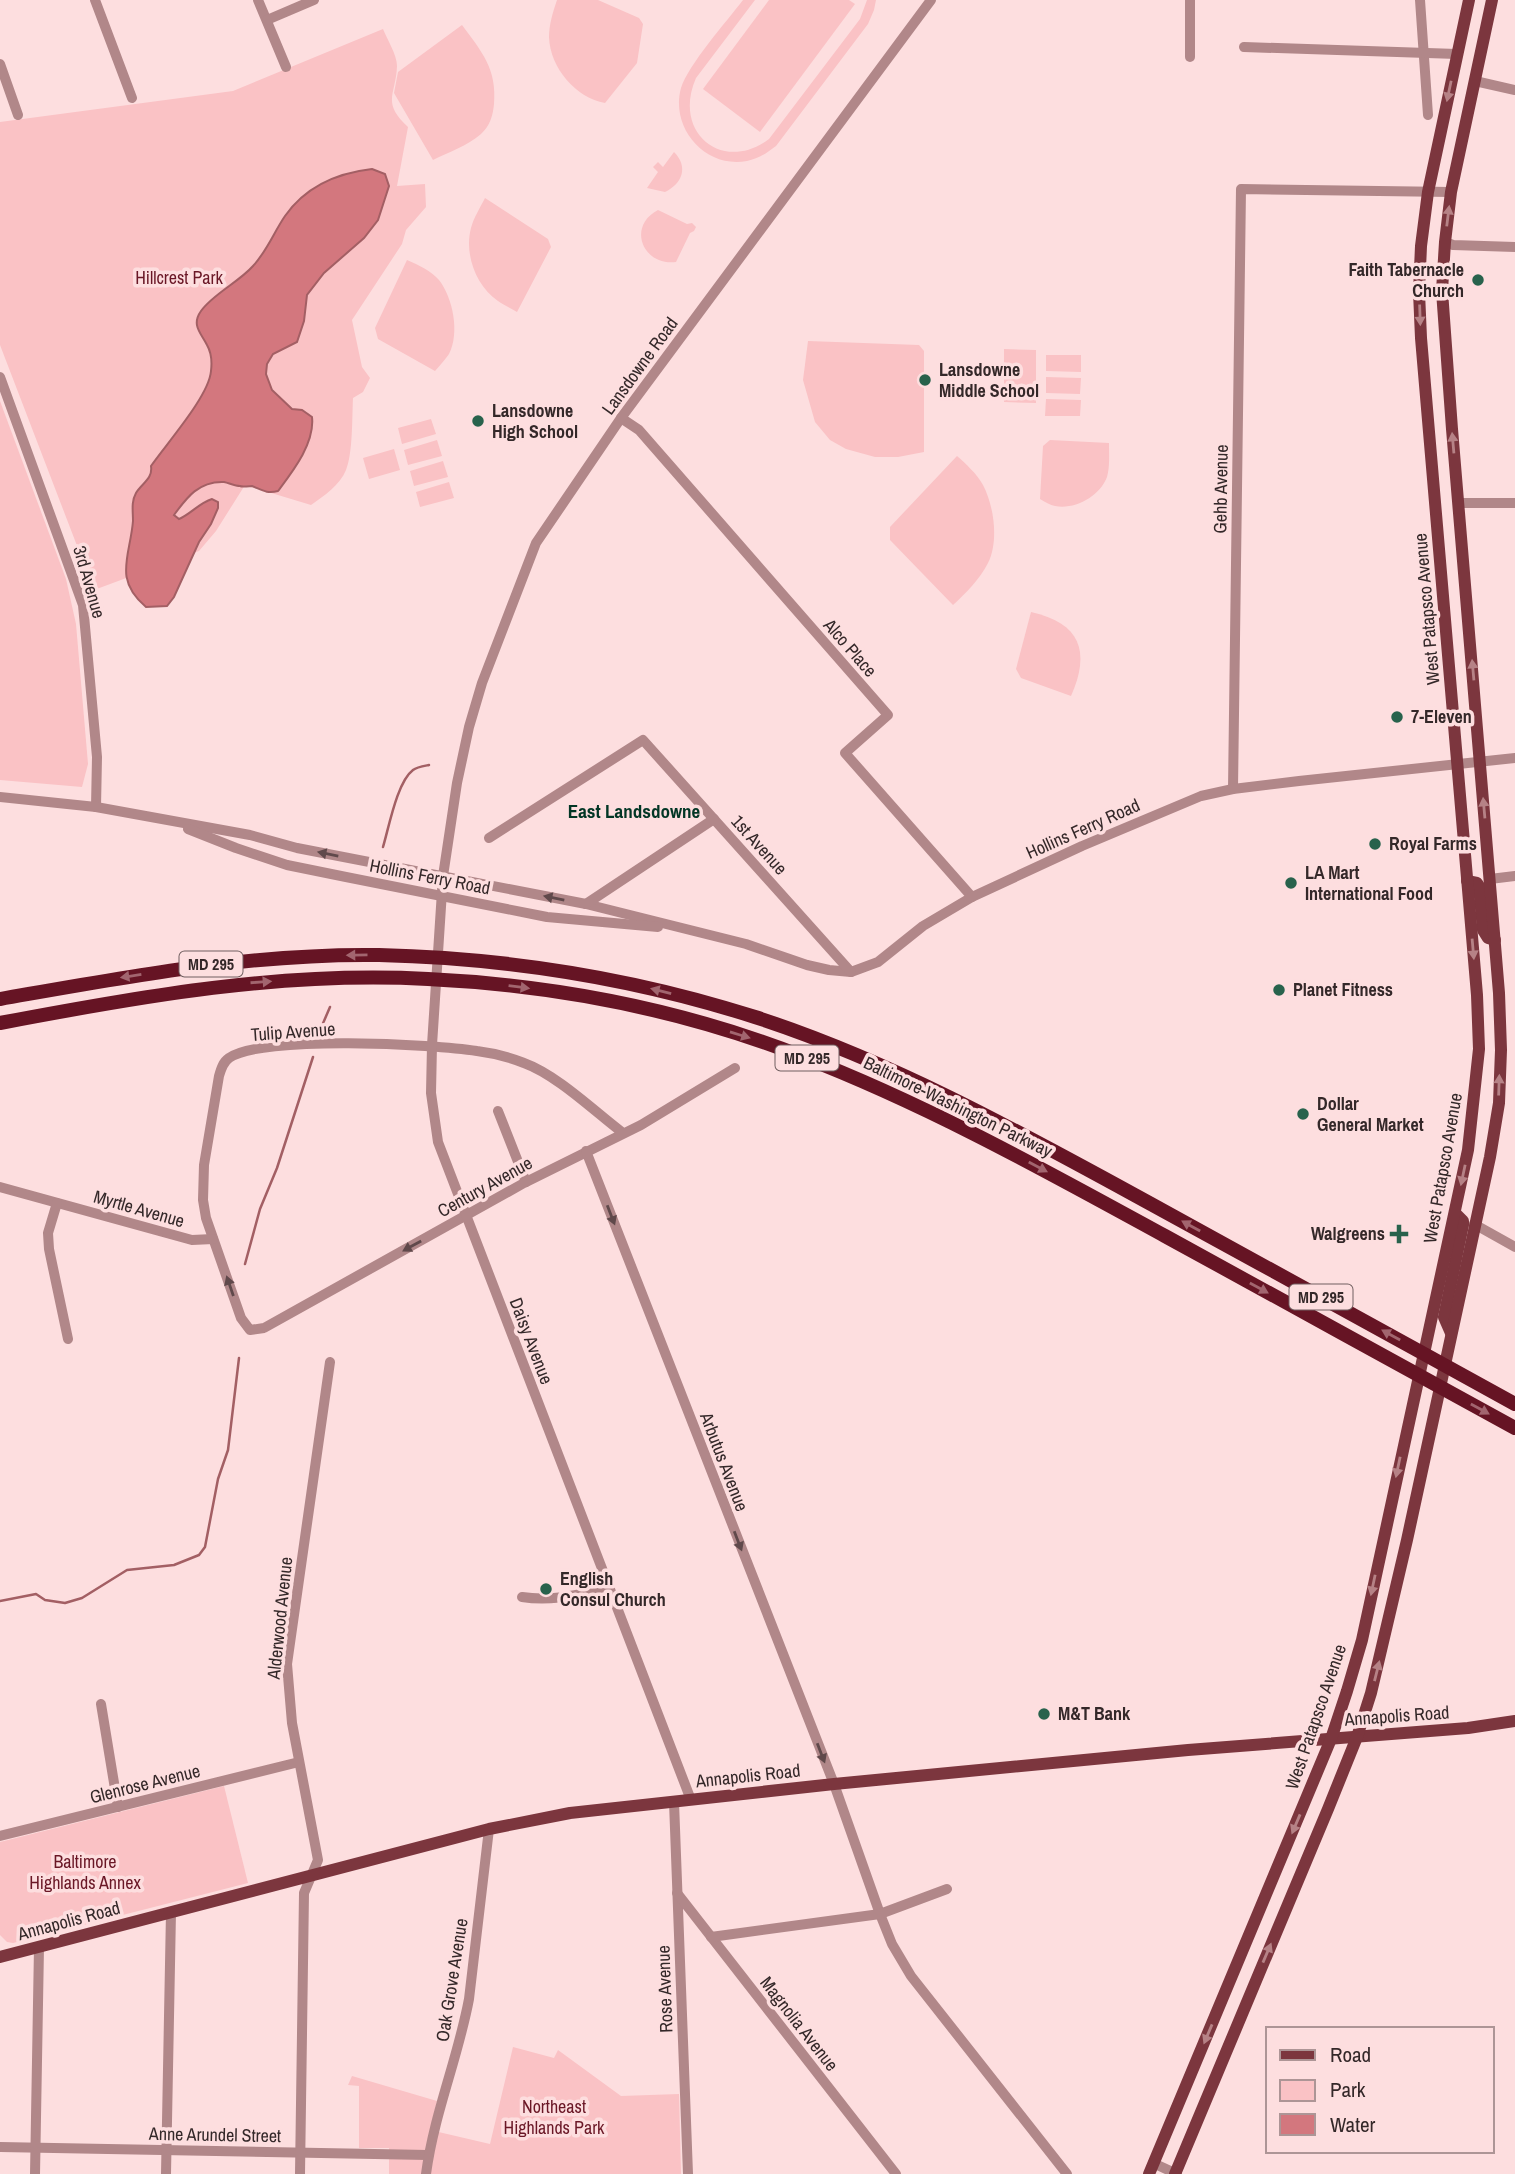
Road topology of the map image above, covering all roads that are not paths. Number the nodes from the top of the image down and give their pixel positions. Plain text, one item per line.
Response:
1 (95, 0) edge
2 (258, 0) edge
3 (314, 0) edge
4 (931, 0) edge
5 (1191, 0) edge
6 (1420, 0) edge
7 (1469, 0) edge
8 (1492, 0) edge
9 (267, 20) junction
10 (1244, 47) dead end
11 (1424, 53) junction
12 (1457, 54) junction
13 (1190, 57) dead end
14 (0, 64) edge
15 (286, 67) dead end
16 (1475, 81) junction
17 (1515, 90) edge
18 (132, 99) dead end
19 (18, 115) dead end
20 (1428, 115) dead end
21 (1427, 192) junction
22 (1451, 192) junction
23 (1445, 242) junction
24 (1515, 247) edge
25 (0, 377) edge
26 (621, 418) junction
27 (1458, 503) junction
28 (1515, 503) edge
29 (1515, 758) edge
30 (1481, 762) junction
31 (1458, 764) junction
32 (1233, 789) junction
33 (0, 797) edge
34 (96, 807) junction
35 (714, 819) junction
36 (168, 821) junction
37 (489, 838) dead end
38 (443, 876) junction
39 (1515, 876) edge
40 (1490, 878) junction
41 (1467, 881) junction
42 (441, 895) junction
43 (972, 897) junction
44 (586, 904) junction
45 (692, 930) junction
46 (1495, 940) junction
47 (851, 972) junction
48 (0, 999) edge
49 (0, 1023) edge
50 (432, 1045) junction
51 (735, 1068) dead end
52 (498, 1111) dead end
53 (623, 1133) junction
54 (586, 1152) junction
55 (526, 1182) junction
56 (0, 1187) edge
57 (57, 1203) junction
58 (1454, 1213) junction
59 (466, 1216) junction
60 (1474, 1224) junction
61 (213, 1239) junction
62 (1515, 1247) edge
63 (250, 1330) joint
64 (1451, 1333) junction
65 (68, 1339) dead end
66 (330, 1362) dead end
67 (1515, 1404) edge
68 (1515, 1428) edge
69 (610, 1588) junction
70 (522, 1597) dead end
71 (101, 1704) dead end
72 (1515, 1721) edge
73 (1357, 1737) junction
74 (1331, 1739) junction
75 (299, 1762) junction
76 (834, 1784) junction
77 (691, 1800) junction
78 (674, 1802) junction
79 (117, 1807) junction
80 (489, 1829) junction
81 (0, 1836) edge
82 (311, 1875) junction
83 (947, 1889) dead end
84 (677, 1893) junction
85 (170, 1912) junction
86 (880, 1914) junction
87 (711, 1937) junction
88 (39, 1947) junction
89 (0, 1957) edge
90 (0, 2147) edge
91 (35, 2147) junction
92 (166, 2150) junction
93 (300, 2153) junction
94 (428, 2155) junction
95 (1151, 2169) edge
96 (35, 2174) edge
97 (166, 2174) edge
98 (300, 2174) edge
99 (426, 2174) edge
100 (688, 2174) edge
101 (896, 2174) edge
102 (1067, 2174) edge
103 (1175, 2174) edge

1 - 18 street
2 - 9 street
3 - 9 street
4 - 26 street, Lansdowne Road
5 - 13 street
6 - 11 street
7 - 12 main road, West Patapsco Avenue
8 - 16 main road
9 - 15 street
10 - 11 street
11 - 12 street
11 - 20 street
12 -> 21 main road, West Patapsco Avenue
14 - 19 street
16 - 17 street
16 - 22 main road
21 - 22 street
21 -> 31 main road, West Patapsco Avenue
21 - 32 street, Gehb Avenue
23 -> 22 main road
23 - 24 street
27 -> 23 main road
25 - 34 street, 3rd Avenue
26 - 38 street, Lansdowne Road
26 - 43 street, Alco Place
27 - 28 street
30 -> 27 main road
29 - 30 street, Hollins Ferry Road
30 - 31 street, Hollins Ferry Road
40 -> 30 main road
31 - 32 street, Hollins Ferry Road
31 - 41 main road, West Patapsco Avenue
32 - 43 street, Hollins Ferry Road
33 - 34 street, Hollins Ferry Road
34 - 36 street, Hollins Ferry Road
35 - 37 street, 1st Avenue
35 - 44 street
35 - 47 street, 1st Avenue
38 -> 36 street, Hollins Ferry Road
36 - 42 street, Hollins Ferry Road
38 - 42 street, Daisy Avenue
44 -> 38 street, Hollins Ferry Road
39 - 40 street
40 - 46 main road
41 - 46 main road
41 -> 58 main road, West Patapsco Avenue
42 - 45 street, Hollins Ferry Road
42 - 50 street, Daisy Avenue
43 - 47 street, Hollins Ferry Road
44 - 45 street, Hollins Ferry Road
45 - 47 street, Hollins Ferry Road
60 -> 46 main road
67 -> 48 highway, Baltimore-Washington Parkway / MD 295
49 -> 68 highway, Baltimore-Washington Parkway / MD 295
50 - 53 street, Tulip Avenue
50 - 59 street, Daisy Avenue
50 - 61 street, Tulip Avenue
51 - 53 street, Century Avenue
52 - 55 street
53 - 54 street, Century Avenue
54 - 55 street, Century Avenue
54 -> 76 street, Arbutus Avenue
55 - 59 street, Century Avenue
56 - 57 street, Myrtle Avenue
57 - 61 street, Myrtle Avenue
57 - 65 street
58 - 64 main road
58 -> 74 main road, West Patapsco Avenue
59 -> 63 street, Century Avenue
59 - 69 street, Daisy Avenue
60 - 62 street
60 - 64 main road
63 -> 61 street, Tulip Avenue
73 -> 64 main road
66 - 75 street, Alderwood Avenue
69 - 70 street
69 - 77 street, Daisy Avenue
71 - 79 street
72 - 73 main road, Annapolis Road
73 - 74 main road, Annapolis Road
103 -> 73 main road
74 - 76 main road, Annapolis Road
74 -> 95 main road, West Patapsco Avenue
75 - 79 street, Glenrose Avenue
75 - 82 street, Alderwood Avenue
76 - 77 main road, Annapolis Road
76 - 86 street, Arbutus Avenue
77 - 78 main road, Annapolis Road
78 - 80 main road, Annapolis Road
78 - 84 street, Rose Avenue
79 - 81 street, Glenrose Avenue
80 - 82 main road, Annapolis Road
80 - 94 street, Oak Grove Avenue
82 - 85 main road, Annapolis Road
82 - 93 street, Alderwood Avenue
83 - 86 street
84 - 87 street, Magnolia Avenue
84 - 100 street, Rose Avenue
85 - 88 main road, Annapolis Road
85 - 92 street
86 - 87 street
86 - 102 street, Arbutus Avenue
87 - 101 street, Magnolia Avenue
88 - 89 main road, Annapolis Road
88 - 91 street
90 - 91 street, Anne Arundel Street
91 - 92 street, Anne Arundel Street
91 - 96 street
92 - 93 street, Anne Arundel Street
92 - 97 street
93 - 94 street, Anne Arundel Street
93 - 98 street, Alderwood Avenue
94 - 99 street, Oak Grove Avenue
95 - 103 street

